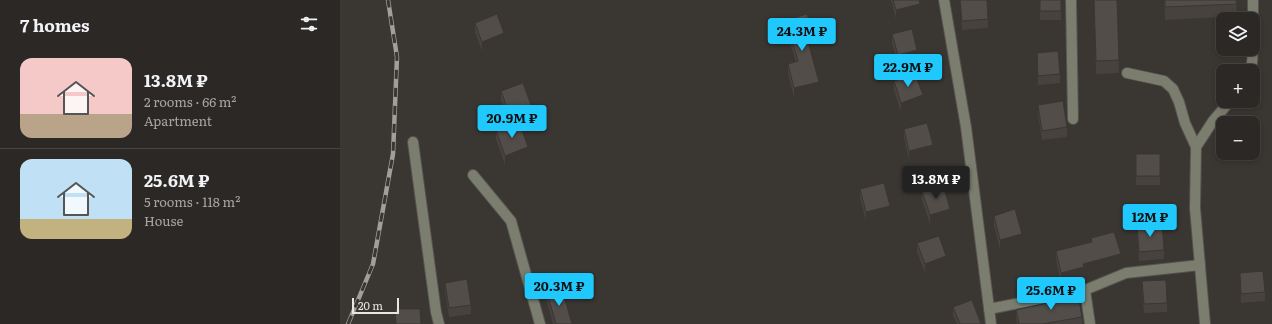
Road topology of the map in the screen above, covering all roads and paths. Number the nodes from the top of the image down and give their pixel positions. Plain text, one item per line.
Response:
1 (944, 0) edge
2 (1071, 0) edge
3 (1253, 0) edge
4 (1253, 12) edge
5 (1127, 73) dead end
6 (1224, 108) edge
7 (1073, 119) dead end
8 (413, 142) dead end
9 (1196, 147) junction
10 (473, 175) dead end
11 (1200, 265) junction
12 (1086, 290) junction
13 (989, 309) junction
14 (439, 324) edge
15 (540, 324) edge
16 (991, 324) edge
17 (1090, 324) edge
18 (1205, 324) edge

1 - 13 lane
2 - 7 lane
3 - 4 lane
5 - 9 lane
6 - 9 lane
8 - 14 lane
9 - 11 lane
10 - 15 lane
11 - 12 lane
11 - 18 lane
12 - 13 lane
12 - 17 lane
13 - 16 lane

